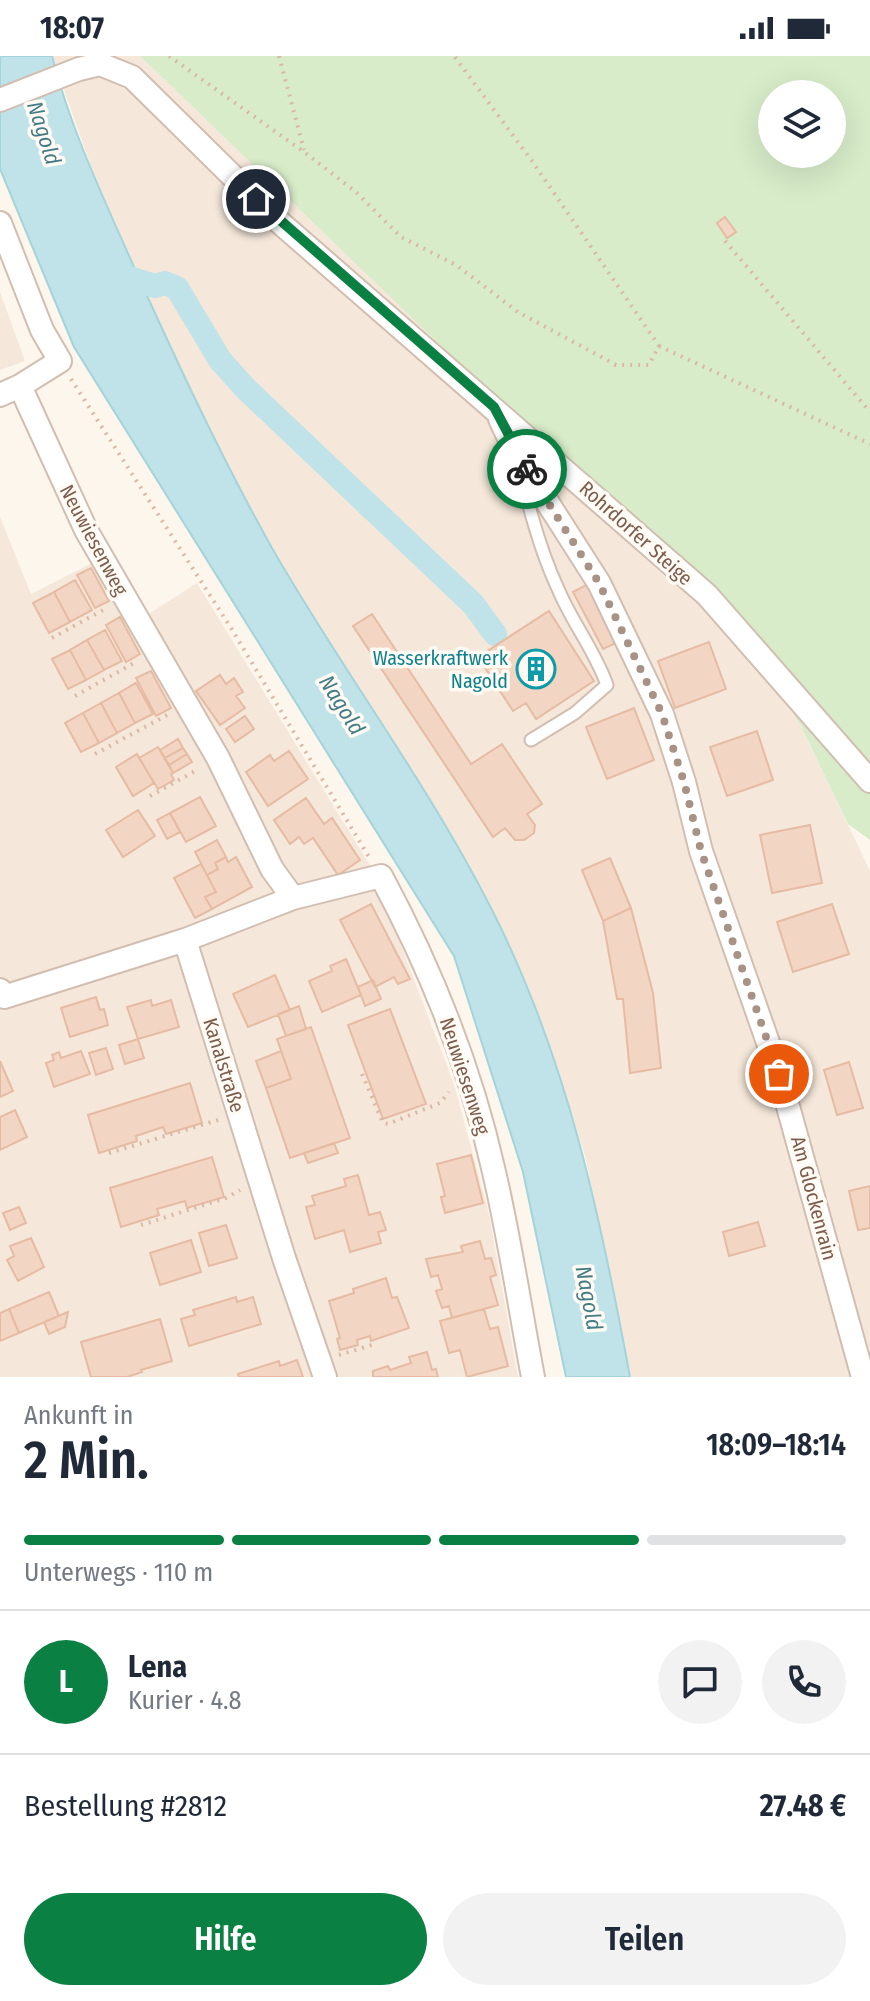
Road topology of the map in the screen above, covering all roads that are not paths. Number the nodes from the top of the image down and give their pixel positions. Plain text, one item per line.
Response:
1 (92, 63) edge
2 (0, 100) edge
3 (0, 223) edge
4 (10, 391) edge
5 (494, 407) junction
6 (516, 453) junction
7 (531, 740) dead end
8 (870, 781) edge
9 (293, 898) junction
10 (185, 940) junction
11 (0, 990) edge
12 (322, 1369) edge
13 (533, 1377) edge
14 (863, 1377) edge

1 - 2 street, Rohrdorfer Steige
1 - 5 street, Rohrdorfer Steige
3 - 4 street
4 - 9 street, Neuwiesenweg
5 - 6 street, Am Glockenrain
5 - 8 street, Rohrdorfer Steige
6 - 7 lane
6 - 14 street, Am Glockenrain
9 - 10 street
9 - 13 street, Neuwiesenweg
10 - 11 street
10 - 12 street, Kanalstraße

